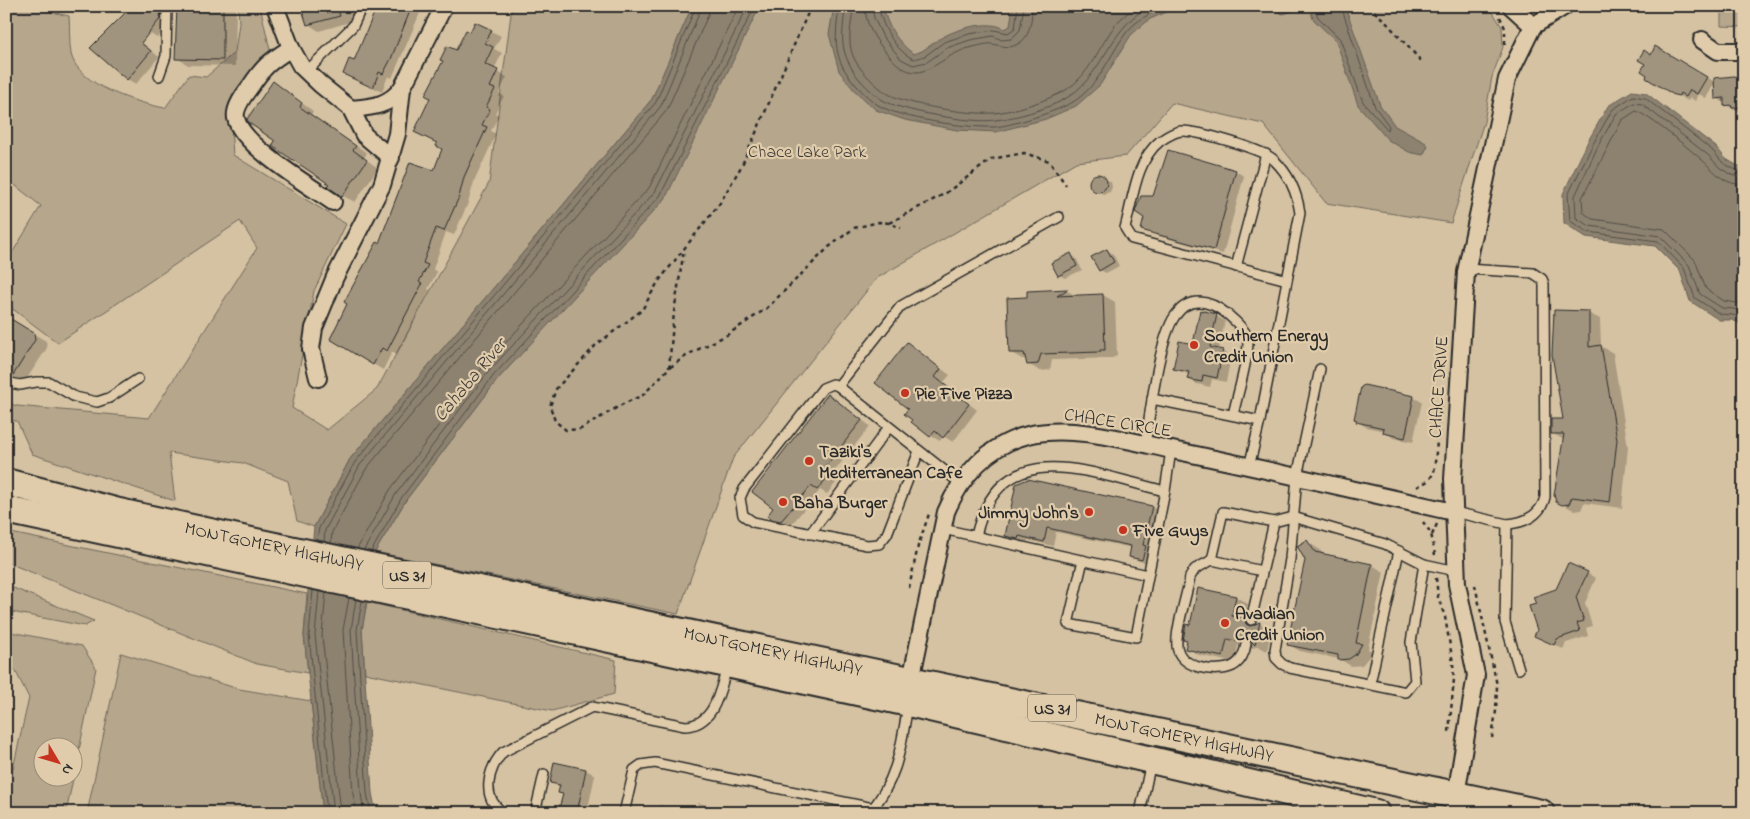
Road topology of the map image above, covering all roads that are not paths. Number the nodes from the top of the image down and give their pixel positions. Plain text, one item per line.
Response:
1 (167, 6) edge
2 (274, 6) edge
3 (444, 6) edge
4 (1565, 6) edge
5 (360, 8) edge
6 (1504, 9) edge
7 (1533, 26) junction
8 (1702, 40) dead end
9 (291, 48) junction
10 (1744, 51) edge
11 (307, 71) junction
12 (159, 76) dead end
13 (402, 88) junction
14 (351, 109) junction
15 (1266, 154) junction
16 (391, 158) junction
17 (334, 202) dead end
18 (1059, 217) dead end
19 (1236, 267) junction
20 (1466, 269) junction
21 (1287, 280) junction
22 (1320, 369) dead end
23 (318, 378) dead end
24 (138, 379) dead end
25 (6, 382) edge
26 (838, 386) junction
27 (1152, 399) junction
28 (1233, 415) junction
29 (1260, 421) junction
30 (889, 427) junction
31 (1145, 445) junction
32 (919, 450) junction
33 (1171, 450) junction
34 (1249, 467) junction
35 (1297, 477) junction
36 (6, 482) edge
37 (960, 483) junction
38 (1165, 492) junction
39 (6, 510) edge
40 (1454, 512) junction
41 (1293, 518) junction
42 (1274, 522) junction
43 (1507, 524) junction
44 (943, 529) junction
45 (810, 534) junction
46 (976, 536) junction
47 (249, 551) junction
48 (1400, 552) junction
49 (1084, 560) junction
50 (1212, 560) junction
51 (1424, 564) junction
52 (1262, 571) junction
53 (1456, 571) junction
54 (1148, 575) junction
55 (560, 617) junction
56 (1251, 620) dead end
57 (1246, 644) dead end
58 (728, 664) junction
59 (1519, 669) dead end
60 (1370, 684) junction
61 (910, 692) junction
62 (1151, 760) junction
63 (544, 774) dead end
64 (1454, 804) edge
65 (871, 810) edge
66 (504, 813) edge
67 (535, 813) edge
68 (624, 813) edge
69 (1140, 813) edge
70 (1376, 813) edge
71 (1541, 813) edge

1 - 12 lane
2 - 9 street
3 - 13 street
4 - 7 street
5 - 11 lane
6 - 7 street
7 - 20 street, CHACE DRIVE
8 - 10 street
9 - 11 street
9 - 17 street
11 - 14 street
13 - 14 street
13 - 16 street
14 - 16 street
15 - 19 lane
15 - 19 lane
15 - 21 lane
16 - 23 street
18 - 26 lane
19 - 21 lane
20 - 40 street, CHACE DRIVE
20 - 43 lane
21 - 29 lane
22 - 35 lane
24 - 25 lane
26 - 30 lane
26 - 45 lane
27 - 28 lane
27 - 28 lane
27 - 31 lane
28 - 29 lane
29 - 34 lane
30 - 32 lane
30 - 45 lane
31 - 33 street, CHACE CIRCLE
31 - 37 street, CHACE CIRCLE
32 - 37 lane
32 - 45 lane
33 - 34 street, CHACE CIRCLE
33 - 38 lane
34 - 35 street, CHACE CIRCLE
35 - 40 street, CHACE CIRCLE
35 - 41 lane
36 - 47 main road, MONTGOMERY HIGHWAY / US 31
37 - 44 street, CHACE CIRCLE
38 - 46 lane
38 - 54 lane
39 - 47 main road, MONTGOMERY HIGHWAY / US 31
40 - 43 lane
40 - 53 street, CHACE DRIVE
41 - 42 lane
41 - 48 lane
41 - 60 lane
42 - 50 lane
42 - 52 lane
43 - 59 lane
44 - 46 lane
44 - 61 street, CHACE CIRCLE
46 - 49 lane
47 - 55 main road, MONTGOMERY HIGHWAY / US 31
48 - 51 lane
48 - 60 lane
49 - 54 lane
49 - 54 lane
50 - 52 lane
50 - 57 lane
51 - 53 lane
51 - 60 lane
52 - 56 lane
53 - 64 street, CHACE DRIVE
55 - 58 main road, MONTGOMERY HIGHWAY / US 31
55 - 61 main road, MONTGOMERY HIGHWAY / US 31
58 - 61 main road, MONTGOMERY HIGHWAY / US 31
58 - 66 lane
61 - 62 main road, MONTGOMERY HIGHWAY / US 31
61 - 64 main road, MONTGOMERY HIGHWAY / US 31
61 - 65 lane
62 - 69 lane
62 - 70 main road, MONTGOMERY HIGHWAY / US 31
63 - 67 lane
64 - 71 main road, MONTGOMERY HIGHWAY / US 31
65 - 68 lane

